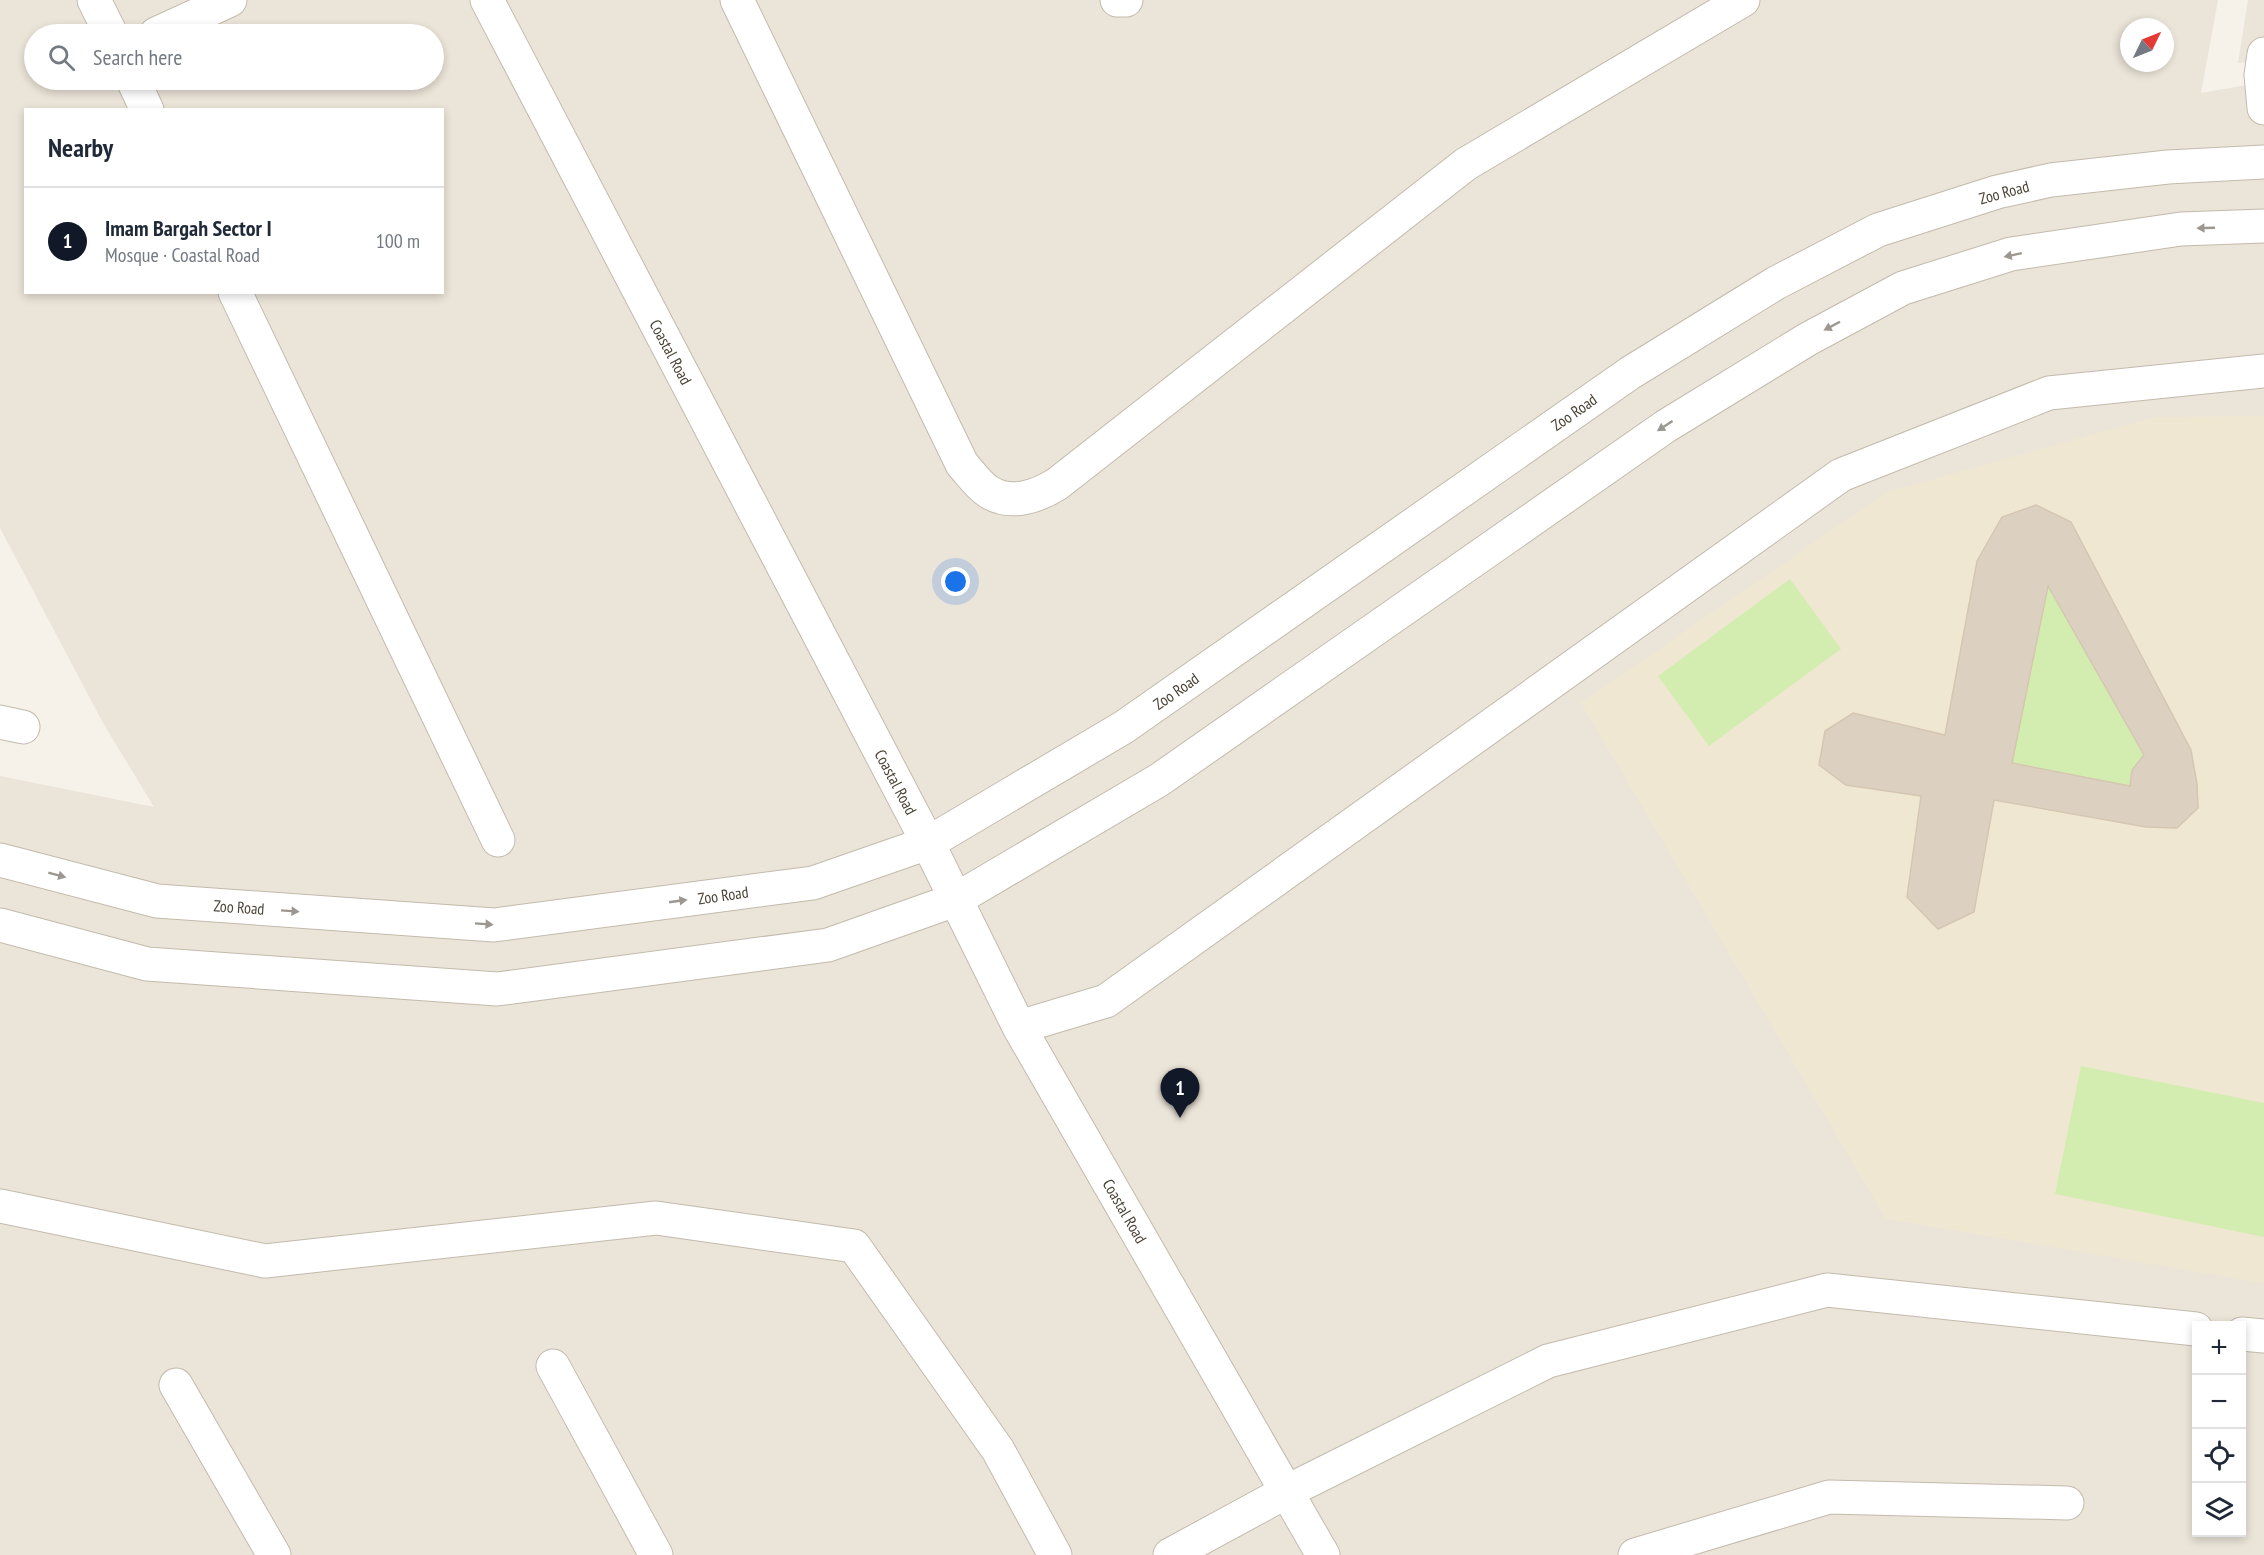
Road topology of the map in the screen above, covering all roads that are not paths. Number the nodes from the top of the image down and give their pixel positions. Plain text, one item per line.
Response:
1 (94, 0) edge
2 (230, 0) edge
3 (487, 0) edge
4 (737, 0) edge
5 (1117, 0) edge
6 (1126, 0) edge
7 (1743, 0) edge
8 (106, 24) edge
9 (178, 24) edge
10 (2264, 54) edge
11 (138, 90) edge
12 (146, 108) edge
13 (2264, 108) edge
14 (2264, 162) edge
15 (2264, 226) edge
16 (236, 294) edge
17 (2264, 371) edge
18 (498, 840) dead end
19 (928, 843) junction
20 (0, 860) edge
21 (955, 900) junction
22 (0, 925) edge
23 (1019, 1027) junction
24 (0, 1206) edge
25 (2192, 1329) edge
26 (2246, 1334) edge
27 (2264, 1336) edge
28 (553, 1366) dead end
29 (176, 1385) dead end
30 (1287, 1492) junction
31 (2067, 1503) dead end
32 (274, 1555) edge
33 (656, 1555) edge
34 (1055, 1555) edge
35 (1170, 1555) edge
36 (1323, 1555) edge
37 (1635, 1555) edge

1 - 8 street
2 - 9 street
3 - 19 street, Coastal Road
4 - 7 street
5 - 6 street
10 - 13 street
11 - 12 street
14 - 19 street, Zoo Road
15 -> 21 street
16 - 18 street
17 - 23 street
20 -> 19 street, Zoo Road
19 - 21 street, Coastal Road
21 - 22 street
21 - 23 street, Coastal Road
23 - 30 street, Coastal Road
24 - 34 street
25 - 30 street
26 - 27 street
28 - 33 street
29 - 32 street
30 - 35 street
30 - 36 street, Coastal Road
31 - 37 street

